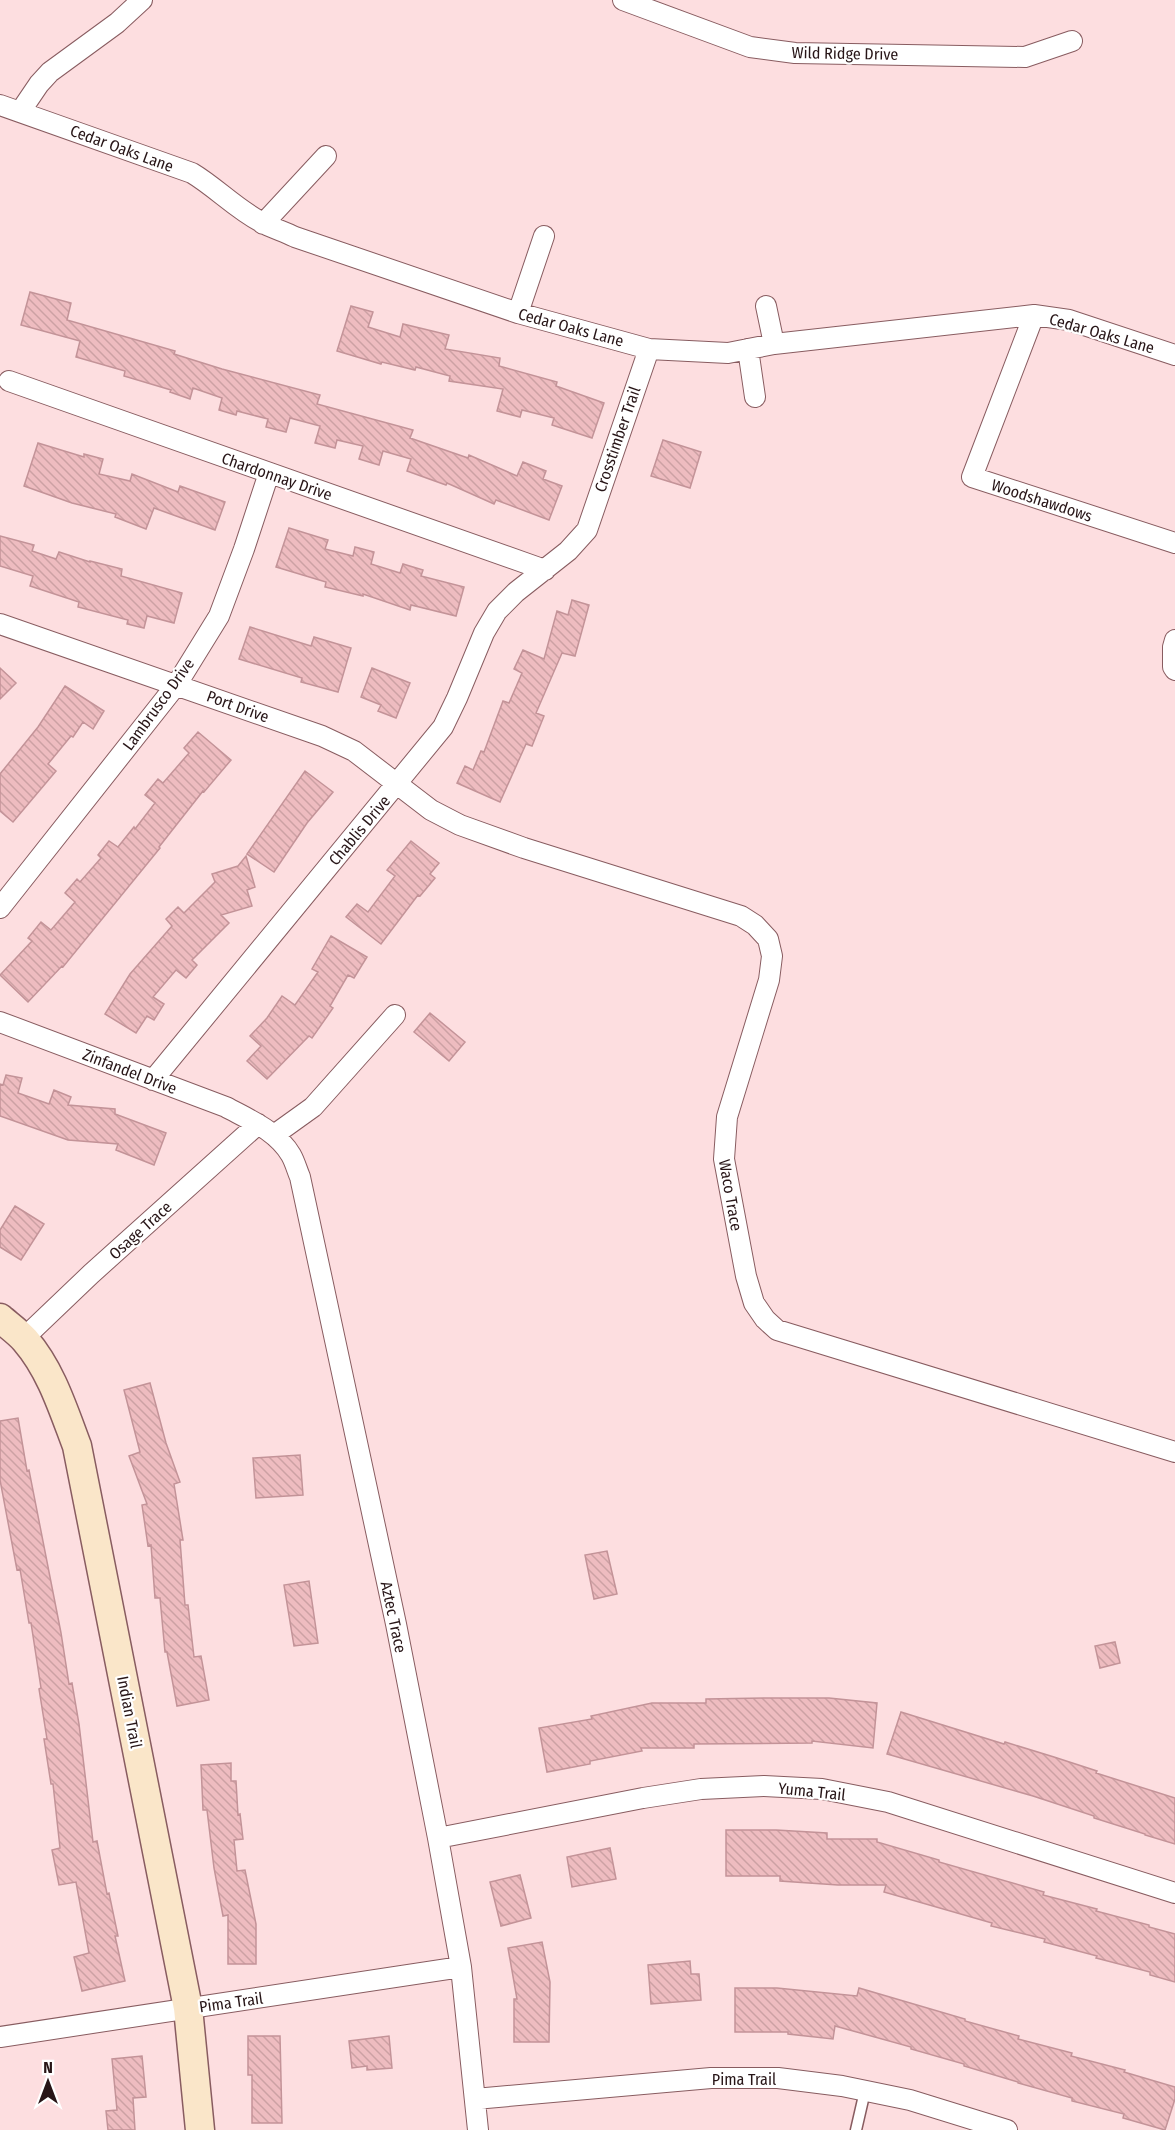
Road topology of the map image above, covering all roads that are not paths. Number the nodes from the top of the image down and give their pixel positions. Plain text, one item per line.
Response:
1 (142, 0) edge
2 (623, 0) edge
3 (1072, 41) dead end
4 (0, 105) edge
5 (20, 112) junction
6 (326, 156) dead end
7 (263, 224) junction
8 (544, 236) dead end
9 (766, 306) dead end
10 (518, 313) junction
11 (1034, 315) junction
12 (774, 344) junction
13 (649, 349) junction
14 (748, 349) junction
15 (1175, 355) edge
16 (9, 381) dead end
17 (755, 397) dead end
18 (269, 473) junction
19 (587, 530) joint
20 (1175, 543) edge
21 (545, 570) junction
22 (0, 624) edge
23 (1175, 640) edge
24 (1174, 668) edge
25 (177, 684) junction
26 (398, 784) junction
27 (0, 908) edge
28 (395, 1015) dead end
29 (0, 1022) edge
30 (153, 1080) junction
31 (266, 1129) junction
32 (0, 1318) edge
33 (24, 1338) junction
34 (1175, 1452) edge
35 (438, 1838) junction
36 (1175, 1893) edge
37 (461, 1967) junction
38 (188, 2008) junction
39 (0, 2037) edge
40 (865, 2091) junction
41 (475, 2099) junction
42 (200, 2130) edge
43 (478, 2130) edge
44 (856, 2130) edge
45 (1007, 2130) edge

1 - 5 street
2 - 3 street, Wild Ridge Drive
4 - 5 street, Cedar Oaks Lane
5 - 7 street, Cedar Oaks Lane
6 - 7 street
7 - 10 street, Cedar Oaks Lane
8 - 10 street
9 - 12 street
10 - 13 street, Cedar Oaks Lane
11 - 12 street, Cedar Oaks Lane
11 - 15 street, Cedar Oaks Lane
11 - 20 street, Woodshawdows
12 - 14 street, Cedar Oaks Lane
13 - 14 street, Cedar Oaks Lane
13 - 19 street, Crosstimber Trail
14 - 17 street
16 - 18 street, Chardonnay Drive
18 - 21 street, Chardonnay Drive
18 - 25 street, Lambrusco Drive
19 - 21 street, Chablis Drive
21 - 26 street, Chablis Drive
22 - 25 street, Port Drive
23 - 24 street
25 - 26 street, Port Drive
25 - 27 street, Lambrusco Drive
26 - 30 street, Chablis Drive
26 - 34 street, Waco Trace
28 - 31 street, Osage Trace
29 - 30 street, Zinfandel Drive
30 - 31 street, Zinfandel Drive
31 - 33 street, Osage Trace
31 - 35 street, Aztec Trace
32 - 33 street, Indian Trail
33 - 38 street, Indian Trail
35 - 36 street, Yuma Trail
35 - 37 street, Aztec Trace
37 - 38 street, Pima Trail
37 - 41 street, Aztec Trace
38 - 39 street, Pima Trail
38 - 42 street, Indian Trail
40 - 41 street, Pima Trail
40 - 44 lane
40 - 45 street, Pima Trail
41 - 43 street, Aztec Trace

